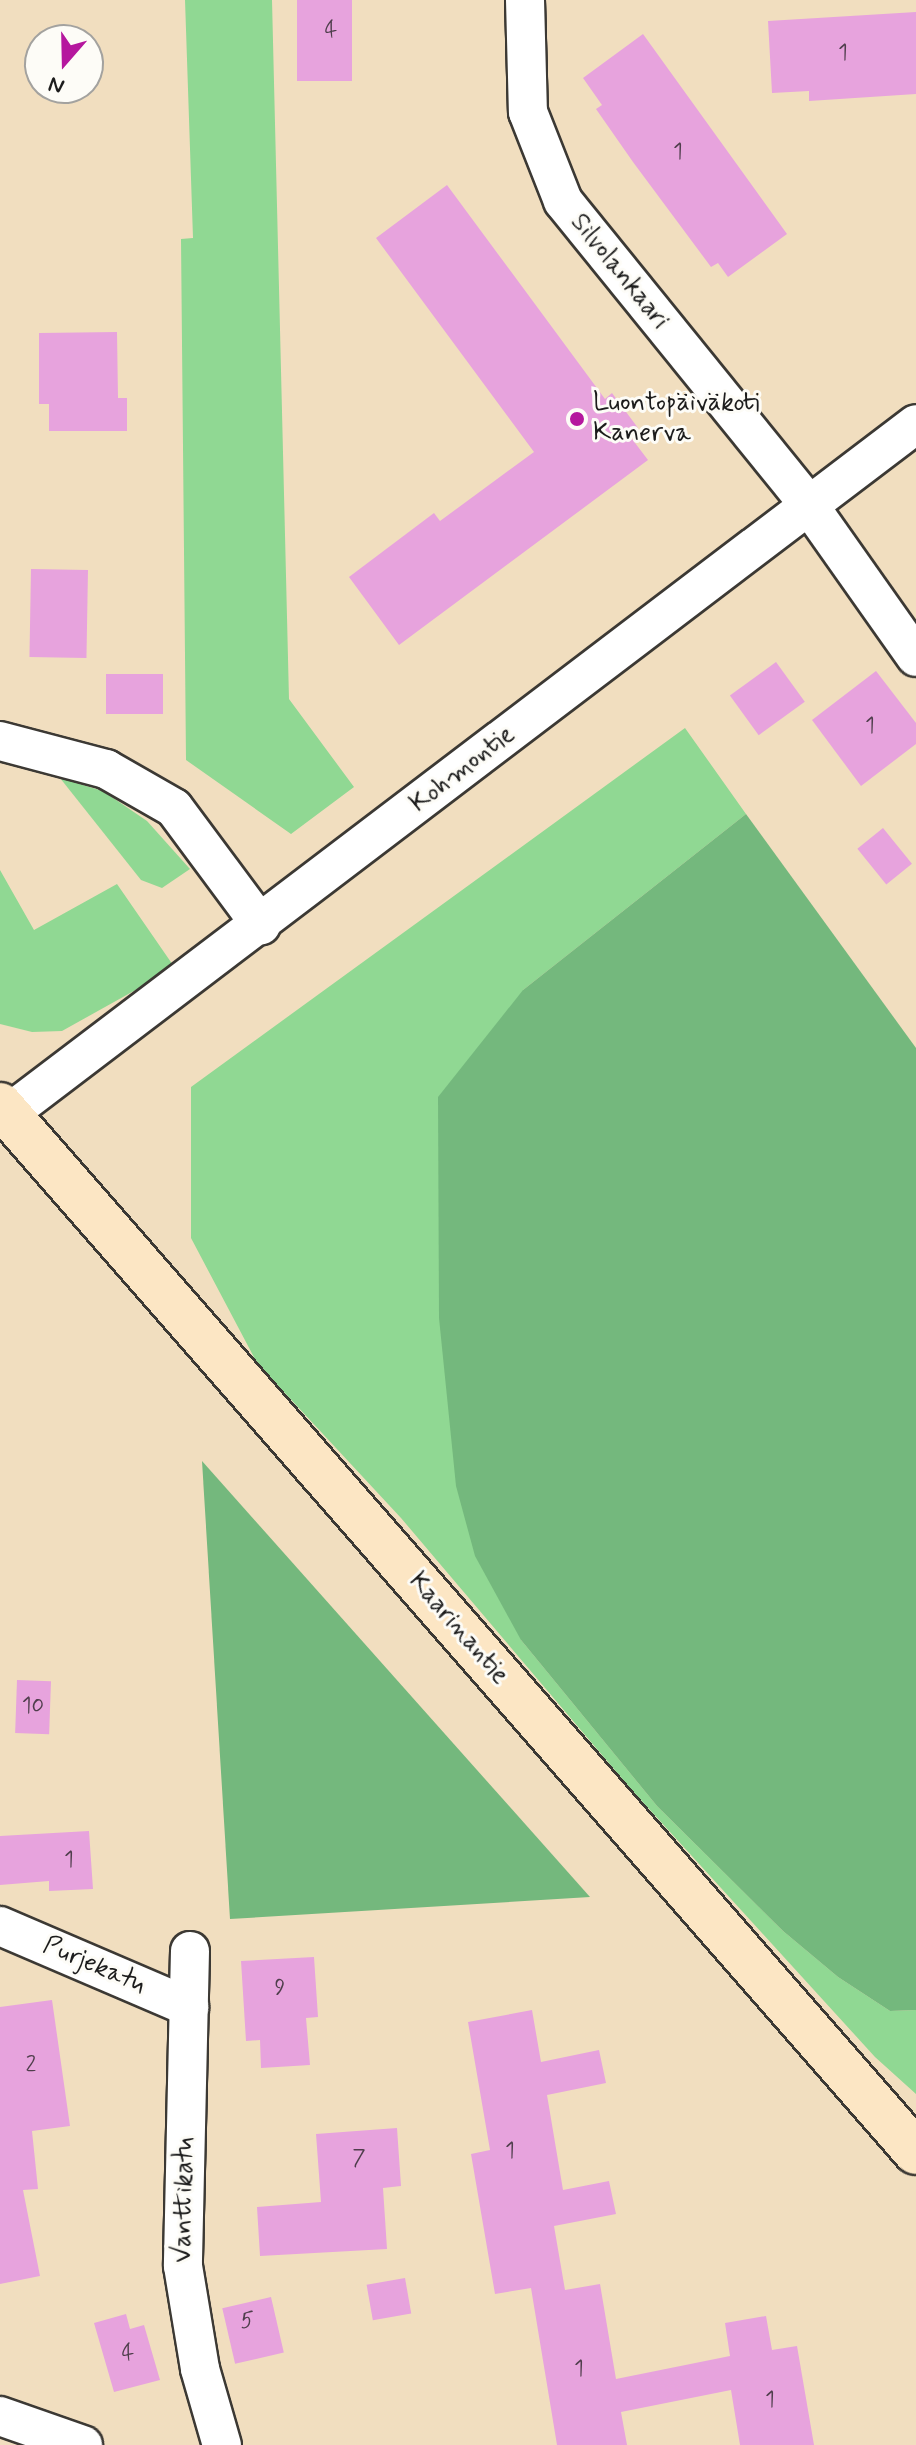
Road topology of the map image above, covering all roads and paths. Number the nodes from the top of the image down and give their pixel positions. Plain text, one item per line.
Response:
1 (525, 0) edge
2 (916, 424) edge
3 (808, 504) junction
4 (916, 657) edge
5 (0, 741) edge
6 (261, 925) junction
7 (4, 1110) edge
8 (0, 1926) edge
9 (190, 1951) dead end
10 (189, 2007) junction
11 (916, 2152) edge
12 (0, 2416) edge
13 (83, 2445) edge
14 (222, 2445) edge

1 - 3 street, Silvolankaari
2 - 3 street, Kohmontie
3 - 4 street, Silvolankaari
3 - 6 street, Kohmontie
5 - 6 street
6 - 7 street, Kohmontie
7 - 11 main road, Kaarinantie
8 - 10 street, Purjekatu
9 - 10 street, Vanttikatu
10 - 14 street, Vanttikatu
12 - 13 street

